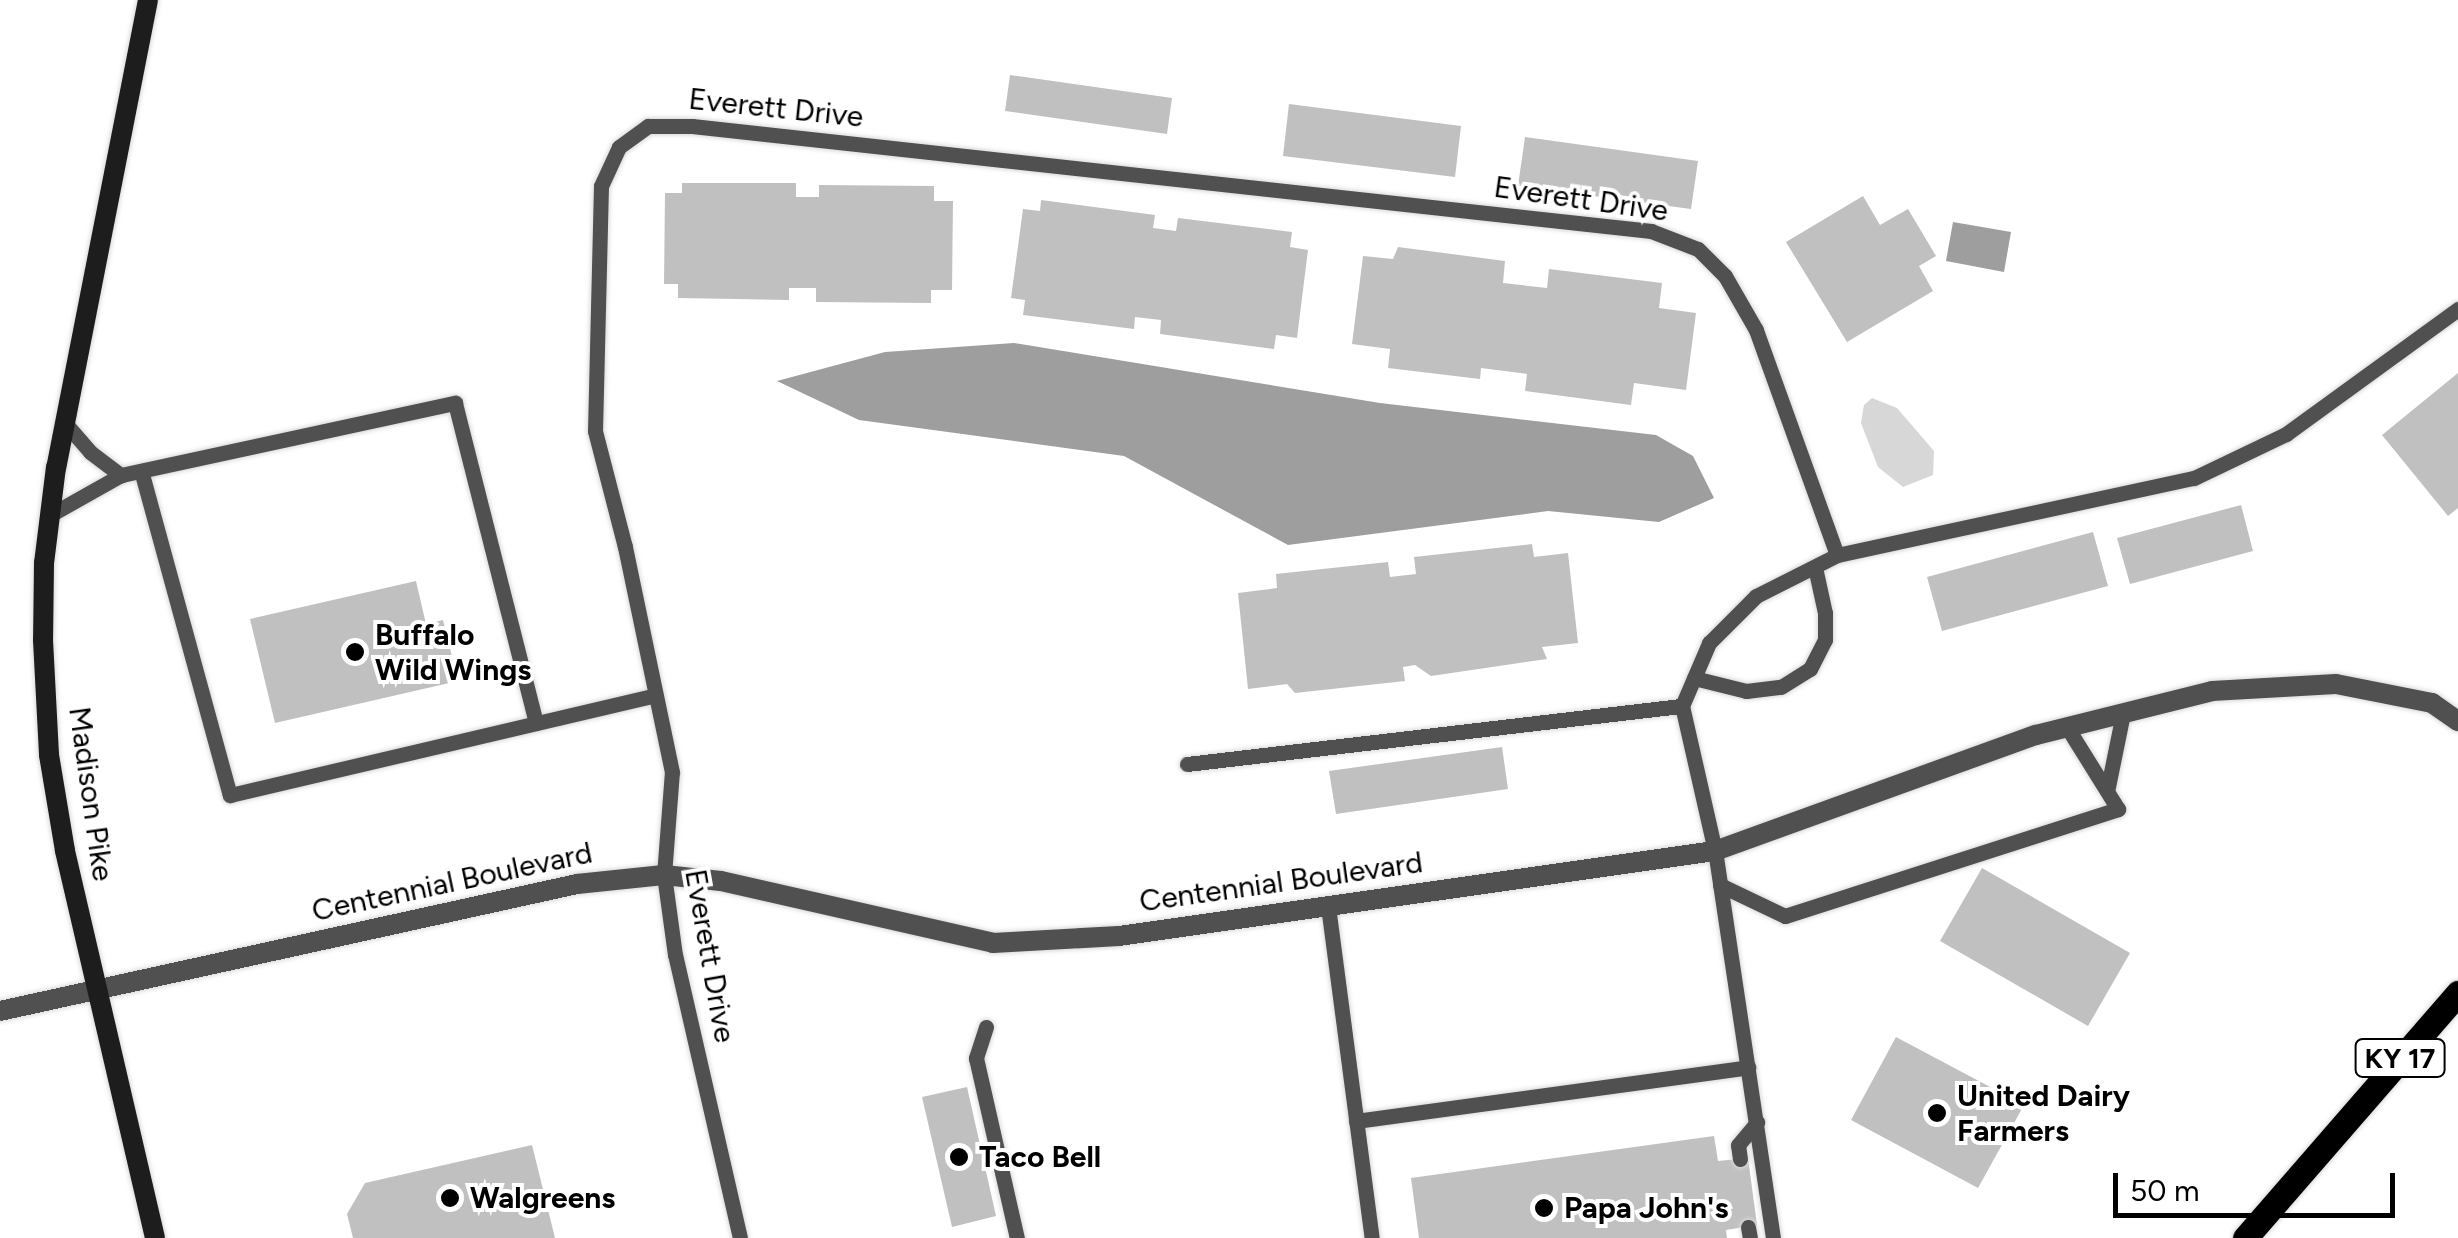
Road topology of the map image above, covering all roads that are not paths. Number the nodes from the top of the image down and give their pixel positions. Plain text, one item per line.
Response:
1 (148, 0) edge
2 (2458, 309) edge
3 (65, 424) junction
4 (142, 474) junction
5 (121, 475) junction
6 (50, 514) junction
7 (1836, 556) junction
8 (1814, 567) junction
9 (1694, 678) junction
10 (656, 695) junction
11 (1682, 706) junction
12 (2123, 712) junction
13 (2458, 720) edge
14 (536, 723) junction
15 (2067, 727) junction
16 (1187, 764) dead end
17 (2108, 787) junction
18 (1715, 852) junction
19 (664, 875) junction
20 (1720, 885) junction
21 (1328, 906) junction
22 (96, 988) junction
23 (2458, 993) edge
24 (0, 1010) edge
25 (986, 1028) dead end
26 (1748, 1067) junction
27 (1356, 1121) junction
28 (1757, 1122) junction
29 (1740, 1159) dead end
30 (154, 1238) edge
31 (740, 1238) edge
32 (1016, 1238) edge
33 (1372, 1238) edge
34 (1773, 1238) edge
35 (2245, 1238) edge

1 - 3 main road, Madison Pike
2 - 7 lane
3 - 5 lane
3 - 6 main road, Madison Pike
4 - 5 lane
4 - 14 lane
4 - 14 lane
5 - 6 lane
6 - 22 main road, Madison Pike
7 - 8 lane
7 - 10 lane, Everett Drive
8 - 9 lane
8 - 9 lane
9 - 11 lane
10 - 14 lane
10 - 19 lane, Everett Drive
11 - 16 lane
11 - 18 lane
12 - 13 street, Centennial Boulevard
12 - 15 street, Centennial Boulevard
12 - 17 lane
15 - 17 lane
15 - 18 street, Centennial Boulevard
17 - 20 lane
18 - 20 lane
18 - 21 street, Centennial Boulevard
19 - 21 street, Centennial Boulevard
19 - 22 street, Centennial Boulevard
19 - 31 lane, Everett Drive
20 - 26 lane
21 - 27 lane
22 - 24 street, Centennial Boulevard
22 - 30 main road, Madison Pike
23 - 35 main road, KY 17
25 - 32 lane
26 - 27 lane
26 - 28 lane
27 - 33 lane
28 - 29 lane
28 - 34 lane

